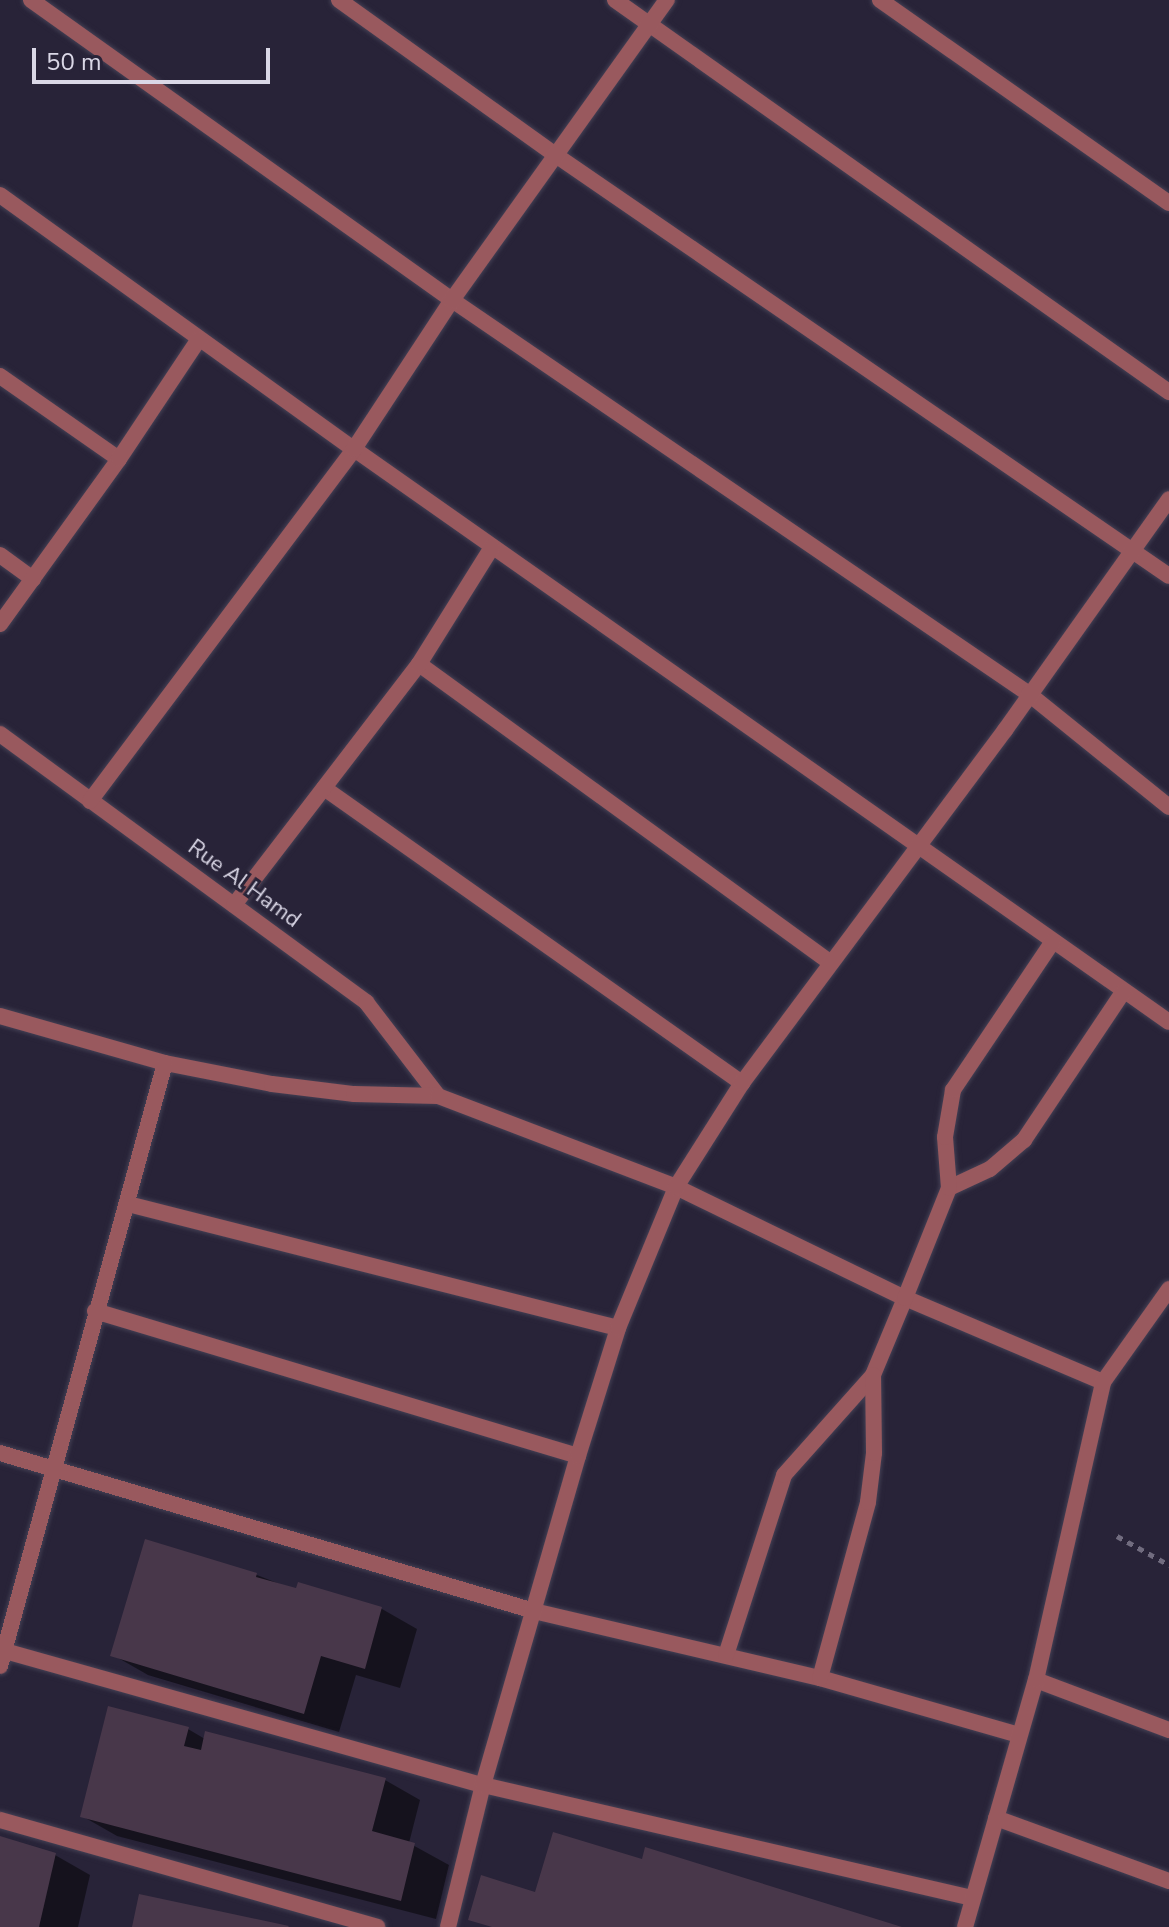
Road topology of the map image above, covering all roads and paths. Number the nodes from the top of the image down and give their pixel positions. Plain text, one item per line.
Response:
1 (31, 0) edge
2 (339, 0) edge
3 (615, 0) edge
4 (667, 0) edge
5 (880, 0) edge
6 (650, 24) junction
7 (557, 156) junction
8 (0, 195) edge
9 (1169, 203) edge
10 (452, 300) junction
11 (199, 339) junction
12 (0, 376) edge
13 (1169, 392) edge
14 (354, 449) junction
15 (119, 459) junction
16 (1169, 499) edge
17 (492, 547) junction
18 (1133, 550) junction
19 (0, 555) edge
20 (1169, 576) edge
21 (33, 579) junction
22 (0, 624) edge
23 (419, 664) junction
24 (1029, 694) junction
25 (0, 734) edge
26 (324, 788) junction
27 (90, 801) junction
28 (1169, 807) edge
29 (917, 846) junction
30 (234, 905) junction
31 (1053, 941) junction
32 (831, 963) junction
33 (1123, 992) junction
34 (0, 1016) edge
35 (1169, 1022) edge
36 (165, 1063) junction
37 (742, 1083) junction
38 (438, 1096) junction
39 (676, 1187) junction
40 (949, 1188) junction
41 (128, 1204) junction
42 (1169, 1289) edge
43 (905, 1298) junction
44 (95, 1311) junction
45 (618, 1328) junction
46 (873, 1375) junction
47 (1103, 1382) junction
48 (0, 1453) edge
49 (578, 1456) junction
50 (54, 1467) junction
51 (1117, 1536) dead end
52 (1169, 1565) edge
53 (534, 1611) junction
54 (726, 1655) junction
55 (2, 1659) edge
56 (820, 1678) junction
57 (1036, 1680) junction
58 (1169, 1730) edge
59 (1019, 1735) junction
60 (483, 1785) junction
61 (996, 1818) junction
62 (0, 1820) edge
63 (1169, 1881) edge
64 (972, 1898) junction
65 (377, 1927) edge
66 (448, 1927) edge
67 (965, 1927) edge

1 - 10 street
2 - 7 street
3 - 6 street
4 - 6 street
5 - 9 street
6 - 7 street
6 - 13 street
7 - 10 street
7 - 18 street
8 - 11 street
10 - 14 street
10 - 24 street
11 - 14 street
11 - 15 street
12 - 15 street
14 - 17 street
14 - 27 street
15 - 21 street
16 - 18 street
17 - 23 street
17 - 29 street
18 - 20 street
18 - 24 street
19 - 21 street
21 - 22 street
23 - 26 street
23 - 32 street
24 - 28 street
24 - 29 street
25 - 27 street, Rue Al Hamd
26 - 30 street
26 - 37 street
27 - 30 street, Rue Al Hamd
29 - 31 street
29 - 32 street
30 - 38 street, Rue Al Hamd
31 - 33 street
31 - 40 street
32 - 37 street
33 - 35 street
33 - 40 street
34 - 36 street
36 - 38 street
36 - 41 street
37 - 39 street
38 - 39 street
39 - 43 street
39 - 45 street
40 - 43 street
41 - 44 street
41 - 45 street
42 - 47 street
43 - 46 street
43 - 47 street
44 - 49 street
44 - 50 street
45 - 49 street
46 - 54 street
46 - 56 street
47 - 57 street
48 - 50 street
49 - 53 street
50 - 53 street
50 - 55 street
51 - 52 path
53 - 54 street
53 - 60 street
54 - 56 street
55 - 60 street
56 - 59 street
57 - 58 street
57 - 59 street
59 - 61 street
60 - 64 street
60 - 66 street
61 - 63 street
61 - 64 street
62 - 65 street
64 - 67 street

